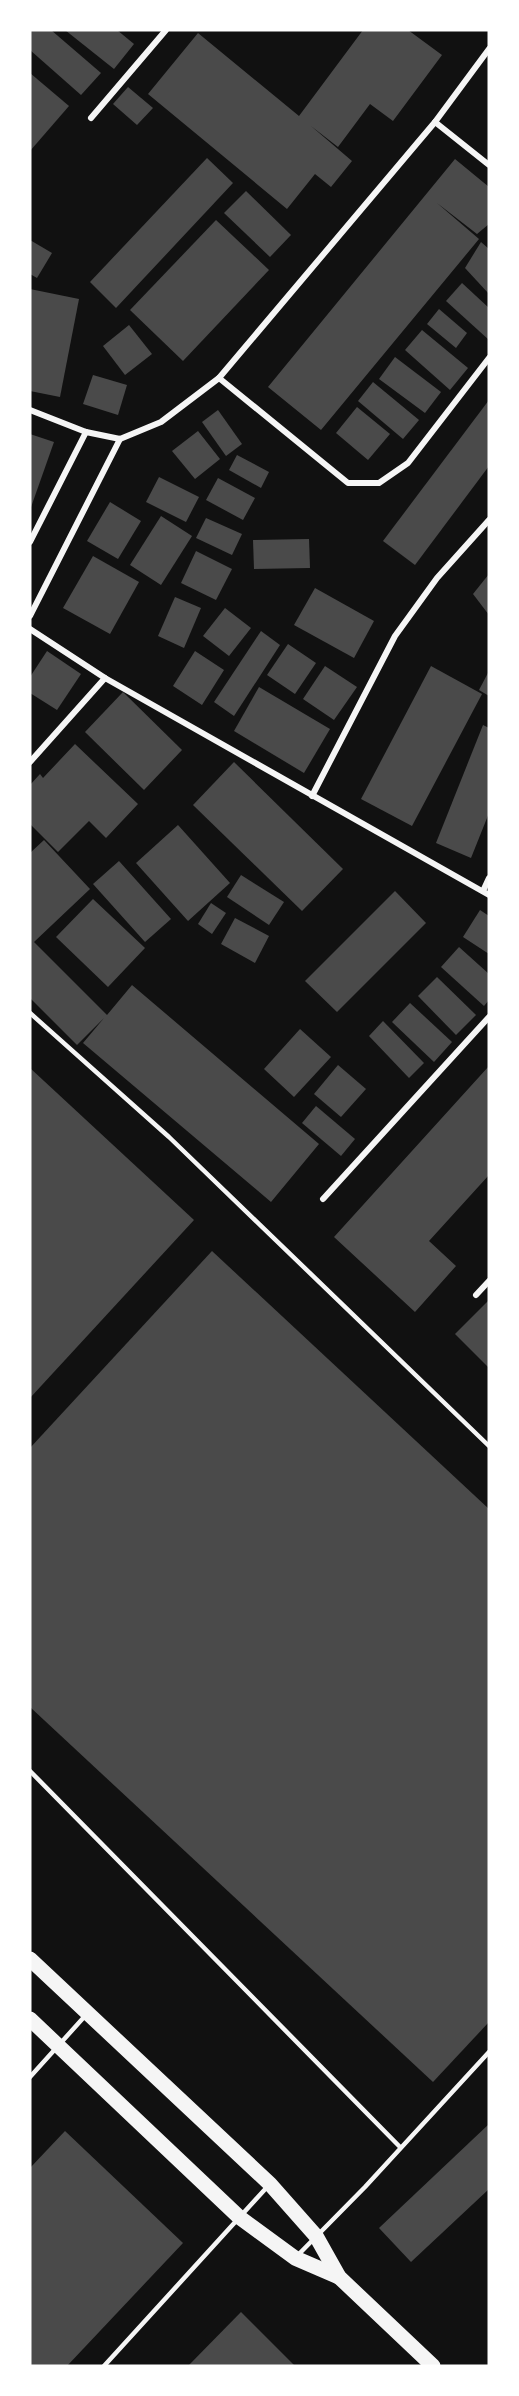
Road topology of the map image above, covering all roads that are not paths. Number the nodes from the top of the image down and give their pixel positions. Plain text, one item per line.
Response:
1 (166, 30) edge
2 (489, 49) edge
3 (91, 118) dead end
4 (435, 122) junction
5 (489, 165) edge
6 (489, 358) edge
7 (219, 378) junction
8 (30, 410) edge
9 (86, 432) junction
10 (120, 439) junction
11 (489, 520) edge
12 (30, 542) edge
13 (30, 616) edge
14 (30, 629) edge
15 (105, 678) junction
16 (30, 762) edge
17 (312, 796) junction
18 (489, 878) edge
19 (486, 893) edge
20 (30, 1013) edge
21 (489, 1017) edge
22 (323, 1199) dead end
23 (489, 1281) edge
24 (476, 1295) dead end
25 (489, 1446) edge
26 (30, 1771) edge
27 (30, 1959) edge
28 (86, 2014) junction
29 (30, 2019) edge
30 (57, 2046) junction
31 (489, 2052) edge
32 (30, 2077) edge
33 (400, 2148) junction
34 (270, 2184) junction
35 (239, 2217) junction
36 (316, 2236) junction
37 (295, 2258) junction
38 (339, 2277) junction
39 (104, 2366) edge
40 (433, 2366) edge

1 - 3 street
2 - 4 street
4 - 5 street
4 - 7 street
6 - 7 street
7 - 10 street
8 - 9 street
9 - 10 street
9 - 12 street
10 - 13 street
11 - 17 street
14 - 15 street
15 - 16 street
15 - 17 street
17 - 19 street
18 - 19 street
20 - 25 lane
21 - 22 street
23 - 24 street
26 - 33 lane
27 - 28 main road
28 - 30 lane
28 - 34 main road
29 - 30 main road
30 - 32 lane
30 - 35 main road
31 - 33 lane
33 - 36 lane
34 - 35 lane
34 - 36 main road
35 - 37 main road
35 - 39 lane
36 - 37 lane
36 - 38 main road
37 - 38 main road
38 - 40 main road

